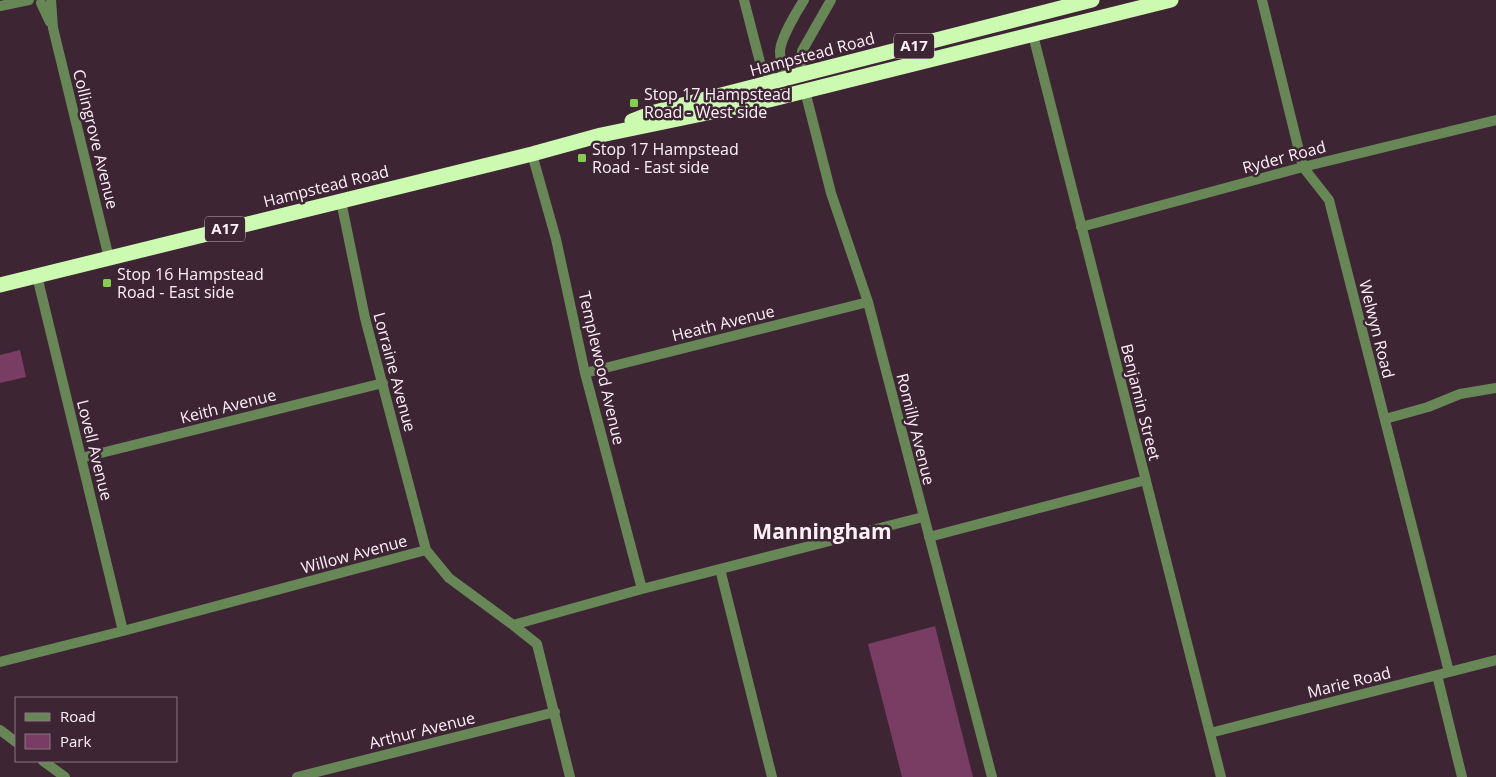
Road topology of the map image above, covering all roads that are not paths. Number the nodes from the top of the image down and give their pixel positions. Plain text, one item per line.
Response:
1 (29, 0) edge
2 (744, 0) edge
3 (804, 0) edge
4 (830, 0) edge
5 (1092, 0) edge
6 (1170, 0) edge
7 (1262, 0) edge
8 (17, 1) edge
9 (44, 1) edge
10 (0, 6) edge
11 (1028, 16) junction
12 (1033, 35) junction
13 (800, 75) junction
14 (780, 80) junction
15 (805, 91) junction
16 (769, 100) junction
17 (1496, 120) edge
18 (601, 135) junction
19 (532, 154) junction
20 (1303, 167) junction
21 (341, 201) junction
22 (1081, 227) junction
23 (109, 258) junction
24 (38, 276) junction
25 (0, 285) edge
26 (868, 302) junction
27 (585, 373) junction
28 (383, 383) junction
29 (1496, 388) edge
30 (1385, 419) junction
31 (81, 458) junction
32 (1146, 480) junction
33 (923, 517) junction
34 (929, 537) junction
35 (426, 550) junction
36 (720, 570) junction
37 (642, 589) junction
38 (514, 625) junction
39 (123, 631) junction
40 (1496, 660) edge
41 (0, 662) edge
42 (1449, 672) junction
43 (1437, 675) junction
44 (555, 712) junction
45 (0, 730) edge
46 (1210, 733) junction
47 (15, 741) edge
48 (44, 762) edge
49 (65, 777) edge
50 (297, 777) edge
51 (570, 777) edge
52 (772, 777) edge
53 (992, 777) edge
54 (1221, 777) edge
55 (1462, 777) edge

1 - 8 street
2 - 14 street
3 - 14 street
4 - 13 street
5 - 11 highway, Hampstead Road / A17
6 - 12 highway, Hampstead Road / A17
7 - 20 street, Welwyn Road
8 - 10 street
9 - 23 street, Collingrove Avenue
11 - 12 highway
11 - 13 highway, Hampstead Road / A17
12 - 15 highway, Hampstead Road / A17
12 - 22 street, Benjamin Street
13 - 14 highway, Hampstead Road / A17
13 - 15 highway
14 - 15 highway
14 - 16 highway
14 - 18 highway, Hampstead Road / A17
15 - 16 highway, Hampstead Road / A17
15 - 26 street, Romilly Avenue
16 - 18 highway, Hampstead Road / A17
17 - 20 street, Ryder Road
18 - 19 highway, Hampstead Road / A17
19 - 21 highway, Hampstead Road / A17
19 - 27 street, Templewood Avenue
20 - 22 street, Ryder Road
20 - 30 street, Welwyn Road
21 - 23 highway, Hampstead Road / A17
21 - 28 street, Lorraine Avenue
22 - 32 street, Benjamin Street
23 - 24 highway, Hampstead Road / A17
24 - 25 highway, Hampstead Road / A17
24 - 31 street, Lovell Avenue
26 - 27 street, Heath Avenue
26 - 33 street, Romilly Avenue
27 - 37 street, Templewood Avenue
28 - 31 street, Keith Avenue
28 - 35 street, Lorraine Avenue
29 - 30 street
30 - 42 street, Welwyn Road
31 - 39 street, Lovell Avenue
32 - 34 street
32 - 46 street, Benjamin Street
33 - 34 street, Romilly Avenue
33 - 36 street
34 - 53 street, Romilly Avenue
35 - 38 street, Willow Avenue
35 - 39 street, Willow Avenue
36 - 37 street
36 - 52 street
37 - 38 street
38 - 44 street, Willow Avenue
39 - 41 street, Willow Avenue
40 - 42 street, Marie Road
42 - 43 street, Marie Road
43 - 46 street, Marie Road
43 - 55 street
44 - 50 street, Arthur Avenue
44 - 51 street, Willow Avenue
45 - 47 street
46 - 54 street, Benjamin Street
48 - 49 street

